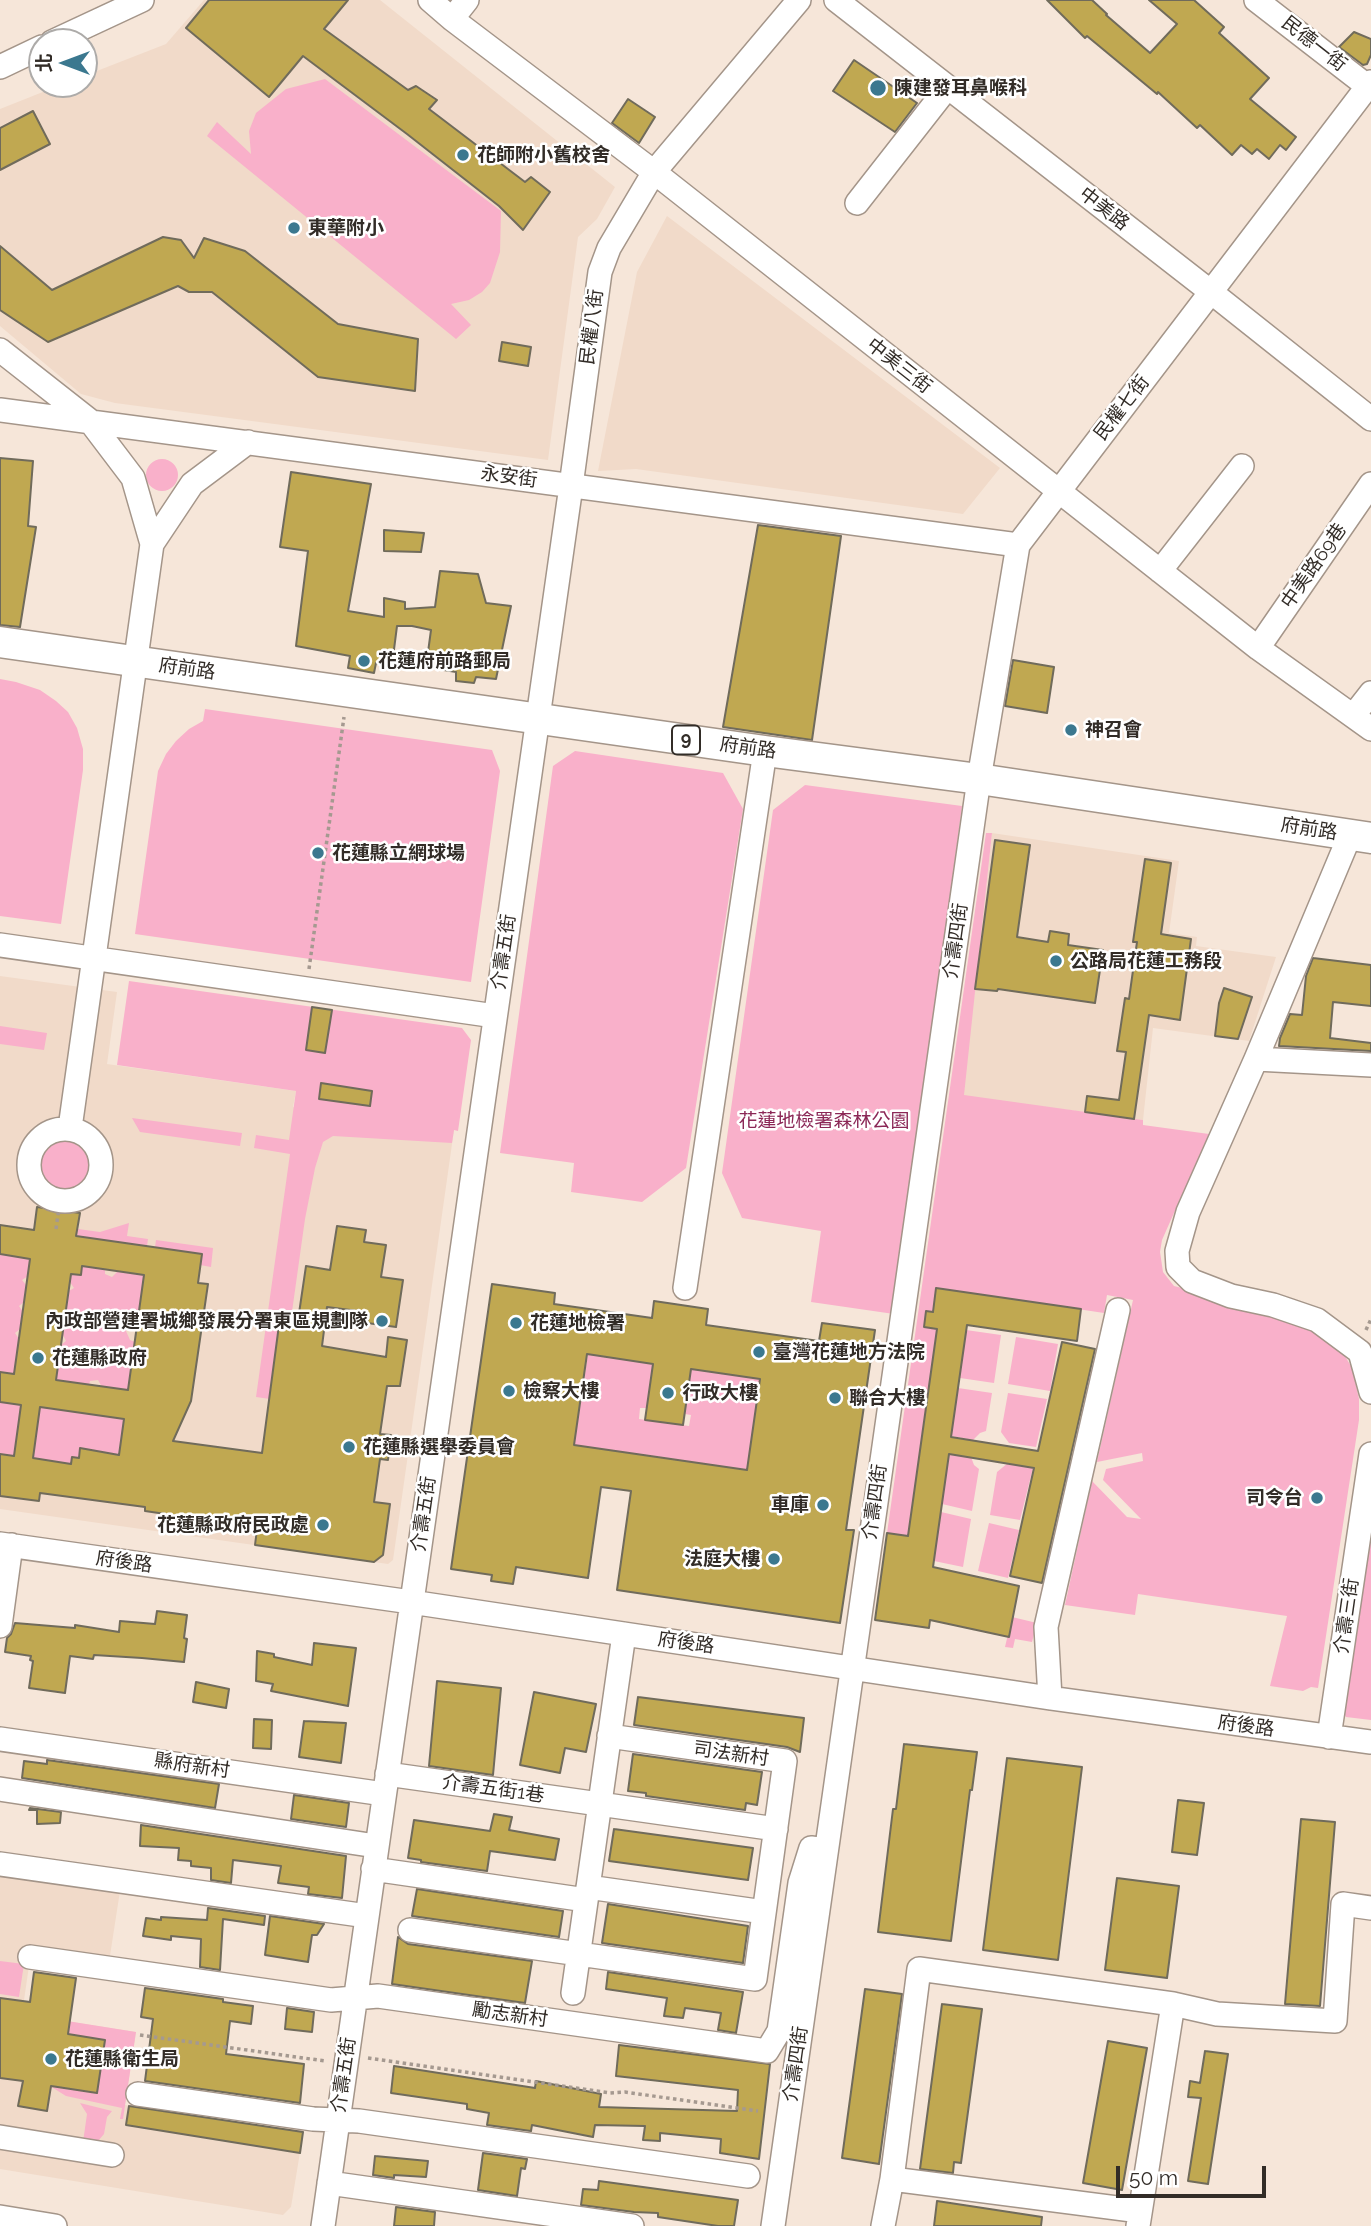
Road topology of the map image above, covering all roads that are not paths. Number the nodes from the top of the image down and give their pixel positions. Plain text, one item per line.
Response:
1 (142, 0) edge
2 (430, 0) edge
3 (467, 0) edge
4 (799, 0) edge
5 (836, 0) edge
6 (1256, 0) edge
7 (452, 19) junction
8 (82, 28) edge
9 (28, 54) edge
10 (0, 67) edge
11 (1370, 86) edge
12 (947, 88) junction
13 (654, 172) junction
14 (857, 203) dead end
15 (1212, 292) junction
16 (0, 350) edge
17 (0, 410) edge
18 (1371, 419) edge
19 (89, 421) junction
20 (248, 442) junction
21 (1241, 466) dead end
22 (1371, 484) edge
23 (571, 486) junction
24 (1058, 491) junction
25 (152, 544) junction
26 (1018, 545) junction
27 (1160, 571) junction
28 (0, 642) edge
29 (1258, 648) junction
30 (136, 662) junction
31 (1371, 693) edge
32 (537, 718) junction
33 (1362, 722) edge
34 (765, 751) junction
35 (979, 779) junction
36 (1360, 836) edge
37 (0, 945) edge
38 (94, 958) junction
39 (495, 1016) junction
40 (1256, 1059) junction
41 (1371, 1065) edge
42 (70, 1128) junction
43 (685, 1288) dead end
44 (1118, 1310) dead end
45 (1371, 1392) edge
46 (1371, 1454) edge
47 (6, 1545) edge
48 (411, 1602) junction
49 (0, 1626) edge
50 (624, 1634) junction
51 (852, 1667) junction
52 (1050, 1698) junction
53 (609, 1737) junction
54 (1329, 1737) junction
55 (0, 1739) edge
56 (1371, 1742) edge
57 (385, 1784) junction
58 (0, 1789) edge
59 (600, 1804) junction
60 (776, 1829) junction
61 (376, 1846) junction
62 (826, 1850) junction
63 (0, 1864) edge
64 (373, 1869) junction
65 (587, 1893) junction
66 (1371, 1908) edge
67 (764, 1912) junction
68 (367, 1916) junction
69 (410, 1930) dead end
70 (579, 1954) junction
71 (30, 1957) dead end
72 (573, 1993) dead end
73 (355, 1998) junction
74 (1173, 2004) junction
75 (138, 2094) dead end
76 (338, 2120) junction
77 (0, 2137) edge
78 (112, 2155) dead end
79 (748, 2176) dead end
80 (892, 2179) junction
81 (329, 2183) junction
82 (0, 2217) edge
83 (1139, 2218) edge
84 (55, 2226) edge
85 (323, 2226) edge
86 (632, 2226) edge
87 (773, 2226) edge
88 (883, 2226) edge

1 - 8 street
2 - 7 street, 中美三街
3 - 7 street
4 - 13 street, 民權八街
5 - 12 street, 中美路
6 - 11 street, 民德一街
7 - 13 street, 中美三街
9 - 10 street
11 - 15 street, 民權七街
12 - 14 street
12 - 15 street, 中美路
13 - 23 street, 民權八街
13 - 24 street, 中美三街
15 - 18 street, 中美路
15 - 24 street, 民權七街
16 - 19 street
17 - 19 street, 永安街
19 - 20 street, 永安街
19 - 25 street
20 - 23 street, 永安街
20 - 25 street
21 - 27 street
22 - 29 street, 中美路69巷
23 - 26 street, 永安街
23 - 32 street, 民權八街
24 - 26 street, 民權七街
24 - 27 street, 中美三街
25 - 30 street
26 - 35 street, 民權七街
27 - 29 street, 中美三街
28 - 30 main road, 府前路 / 9
29 - 33 street, 中美三街
30 - 32 main road, 府前路 / 9
30 - 38 street
31 - 33 street
32 - 34 main road, 府前路 / 9
32 - 39 street, 介壽五街
34 - 35 main road, 府前路 / 9
34 - 43 street
35 - 36 main road, 府前路 / 9
35 - 51 street, 介壽四街
36 - 40 street
37 - 38 street
38 - 39 street
38 - 42 street
39 - 48 street, 介壽五街
40 - 41 street
40 - 45 street
42 - 42 street
44 - 52 street
46 - 54 street, 介壽三街
47 - 48 street, 府後路
47 - 49 street
48 - 50 street, 府後路
48 - 57 street, 介壽五街
50 - 51 street, 府後路
50 - 53 street
51 - 52 street, 府後路
51 - 62 street, 介壽四街
52 - 54 street, 府後路
53 - 59 street
53 - 60 street, 司法新村
54 - 56 street, 府後路
55 - 57 street, 縣府新村
57 - 59 street, 介壽五街1巷
57 - 61 street, 介壽五街
58 - 61 street
59 - 60 street
59 - 65 street
60 - 67 street, 司法新村
61 - 64 street, 介壽五街
62 - 73 street, 勵志新村
62 - 87 street, 介壽四街
63 - 68 street
64 - 65 street
64 - 68 street, 介壽五街
65 - 67 street
65 - 70 street
66 - 74 street
67 - 70 street, 司法新村
68 - 73 street, 介壽五街
69 - 70 street, 司法新村
70 - 72 street
71 - 73 street, 勵志新村
73 - 76 street, 介壽五街
74 - 80 street
74 - 83 street
75 - 76 street
76 - 79 street
76 - 81 street, 介壽五街
77 - 78 street
80 - 83 street
80 - 88 street
81 - 85 street, 介壽五街
81 - 86 street
82 - 84 street

